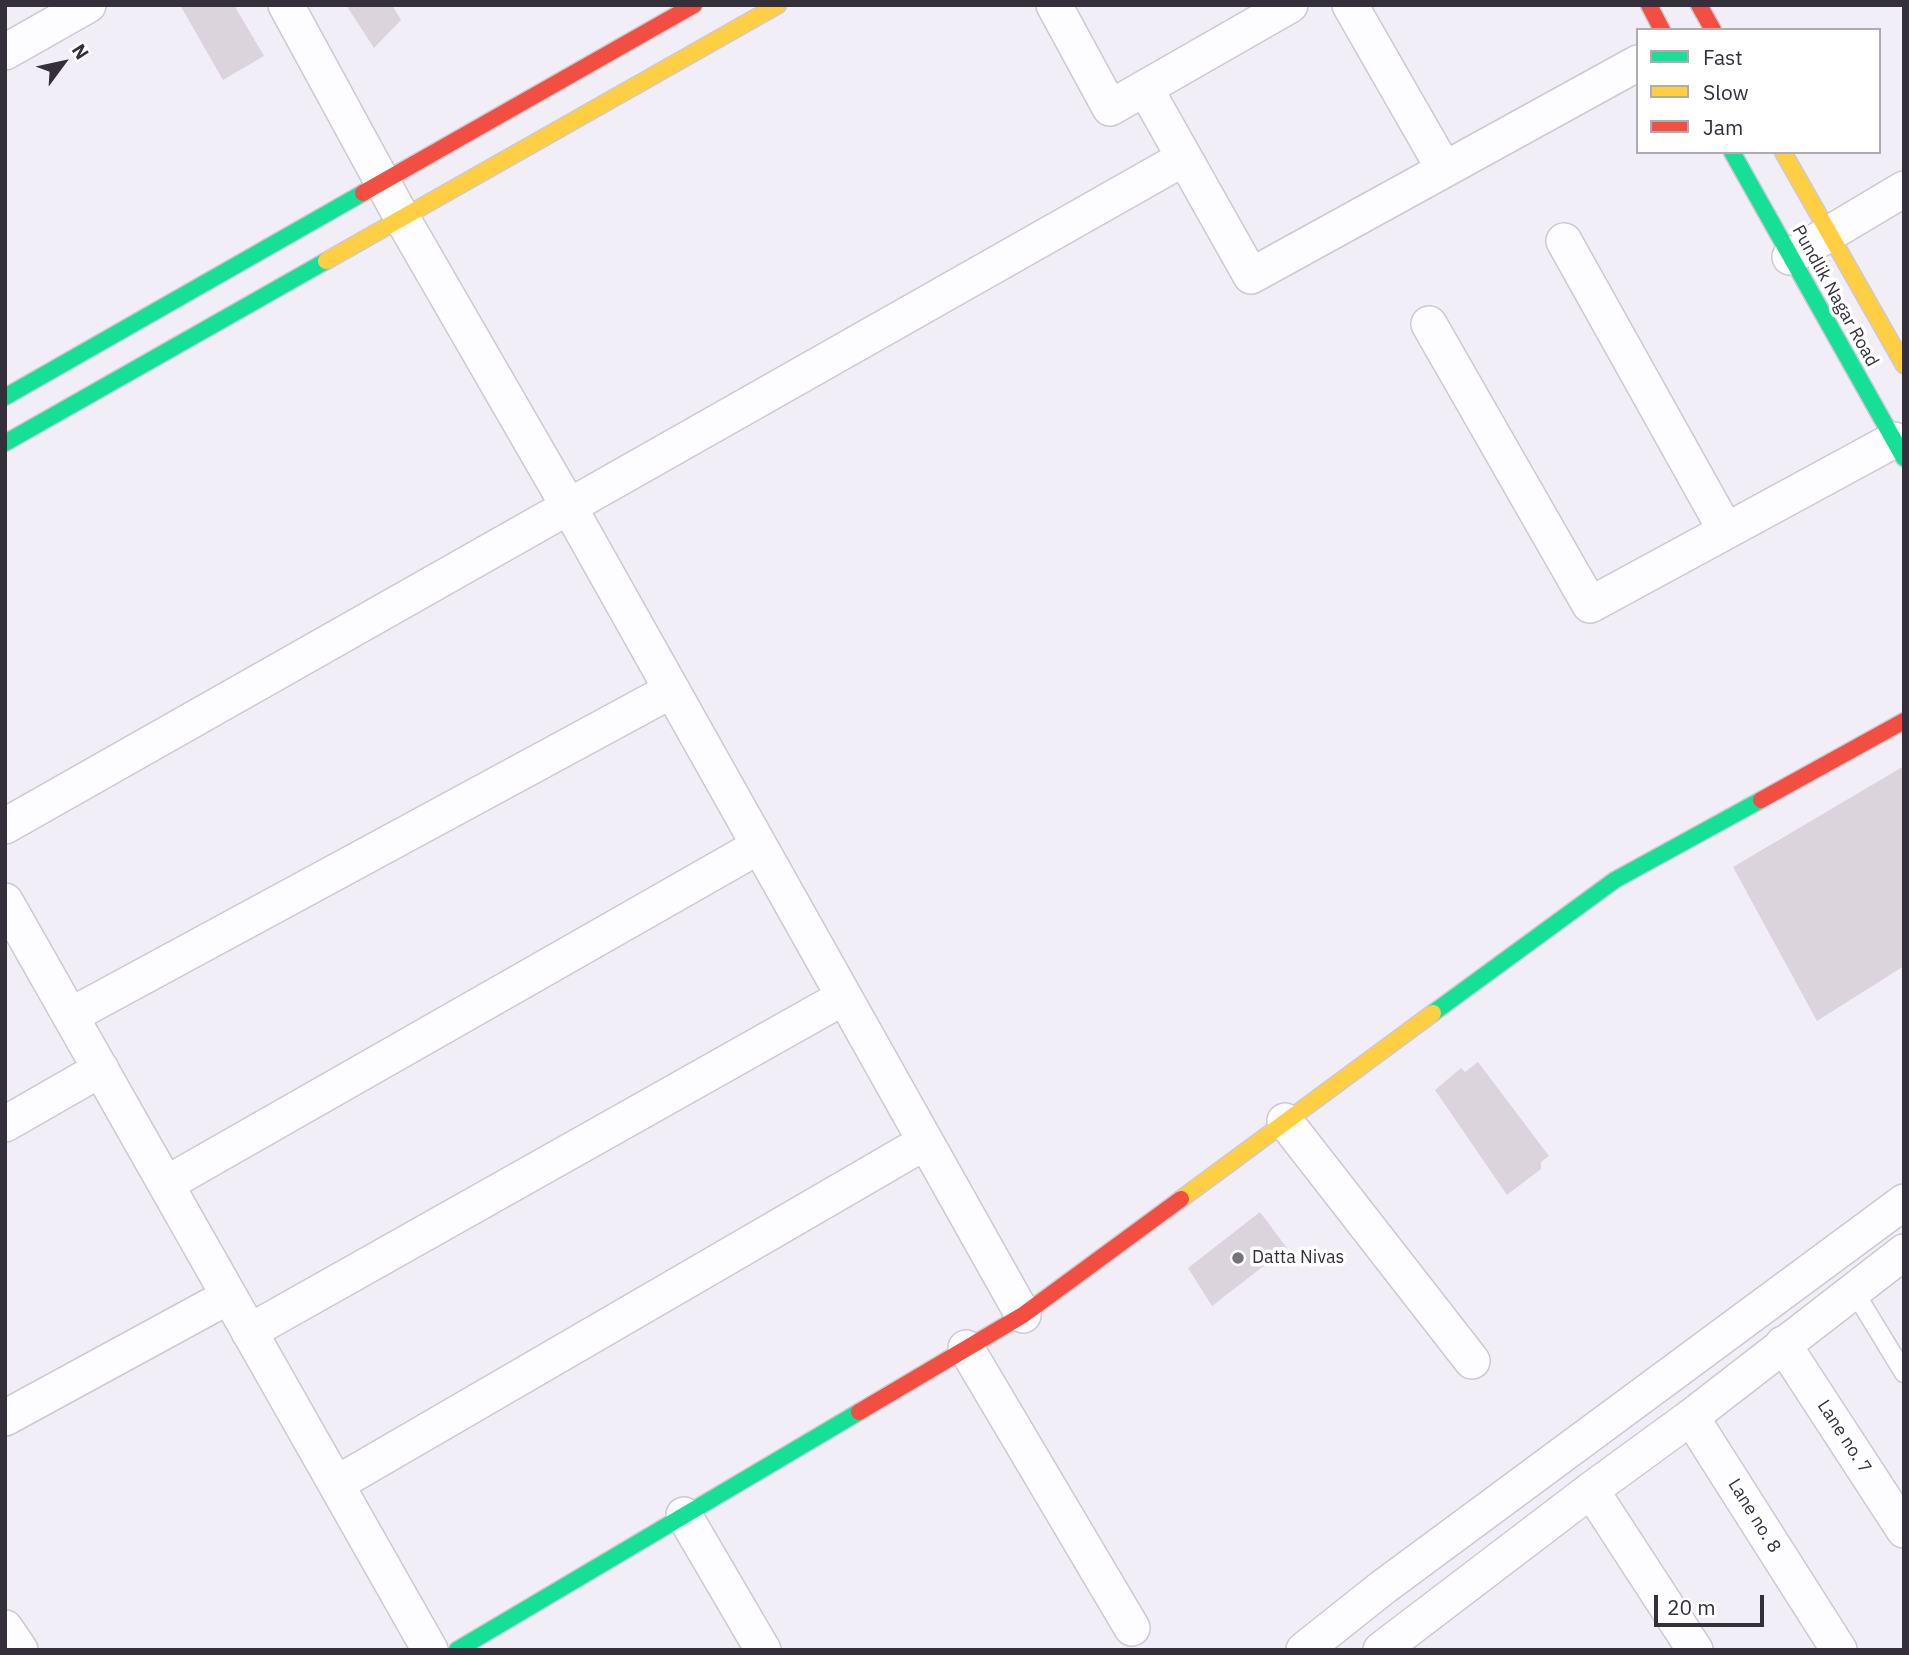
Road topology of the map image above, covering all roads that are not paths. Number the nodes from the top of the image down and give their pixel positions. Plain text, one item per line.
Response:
1 (88, 5) edge
2 (286, 5) edge
3 (694, 5) edge
4 (778, 5) edge
5 (1055, 5) edge
6 (1290, 5) edge
7 (1350, 5) edge
8 (1649, 5) edge
9 (1699, 5) edge
10 (1661, 28) edge
11 (1712, 28) edge
12 (5, 52) edge
13 (1636, 63) edge
14 (1145, 88) junction
15 (1732, 154) edge
16 (1784, 154) edge
17 (1184, 158) junction
18 (1444, 169) junction
19 (383, 182) junction
20 (1904, 189) edge
21 (402, 218) junction
22 (1829, 234) junction
23 (1564, 241) dead end
24 (1790, 257) junction
25 (1429, 324) dead end
26 (1904, 365) edge
27 (5, 397) edge
28 (5, 443) edge
29 (1899, 449) edge
30 (569, 507) junction
31 (1726, 531) junction
32 (672, 690) junction
33 (1904, 721) edge
34 (5, 826) edge
35 (759, 846) junction
36 (5, 901) edge
37 (845, 997) junction
38 (70, 1016) junction
39 (101, 1069) junction
40 (1285, 1122) junction
41 (5, 1124) edge
42 (925, 1142) junction
43 (166, 1184) junction
44 (1899, 1216) edge
45 (1904, 1252) edge
46 (1854, 1291) junction
47 (229, 1296) junction
48 (1023, 1315) junction
49 (249, 1332) junction
50 (1783, 1344) junction
51 (966, 1348) junction
52 (1472, 1361) dead end
53 (1904, 1373) edge
54 (1691, 1417) junction
55 (5, 1418) edge
56 (336, 1484) junction
57 (1591, 1490) junction
58 (684, 1516) junction
59 (1904, 1530) edge
60 (5, 1628) edge
61 (1132, 1628) dead end
62 (20, 1650) edge
63 (430, 1650) edge
64 (457, 1650) edge
65 (763, 1650) edge
66 (1304, 1650) edge
67 (1381, 1650) edge
68 (1695, 1650) edge
69 (1839, 1650) edge

1 - 12 street
2 - 19 street
3 - 19 street
4 - 21 street
5 - 14 street
6 - 14 street
7 - 18 street
8 - 10 street
9 - 11 street
13 - 18 street
14 - 17 street
15 - 24 street, Pundlik Nagar Road
16 - 22 street, Pundlik Nagar Road
17 - 18 street
17 - 30 street
19 - 21 street
19 - 27 street
20 - 22 street
21 - 28 street
21 - 30 street
22 - 24 street
22 - 26 street, Pundlik Nagar Road
23 - 31 street
24 - 29 street, Pundlik Nagar Road
25 - 31 street
29 - 31 street
30 - 32 street
30 - 34 street
32 - 35 street
32 - 38 street
33 - 40 street
35 - 37 street
35 - 43 street
36 - 38 street
37 - 42 street
37 - 49 street
38 - 39 street
39 - 41 street
39 - 43 street
40 - 48 street
40 - 52 street
42 - 48 street
42 - 56 street
43 - 47 street
44 - 66 street
45 - 46 street
46 - 50 street
46 - 53 lane
47 - 49 street
47 - 55 street
48 - 51 street
49 - 56 street
50 - 54 street
50 - 59 street, Lane no. 7
51 - 58 street
51 - 61 street
54 - 57 street
54 - 69 street, Lane no. 8
56 - 63 street
57 - 67 street
57 - 68 street
58 - 64 street
58 - 65 street
60 - 62 street

